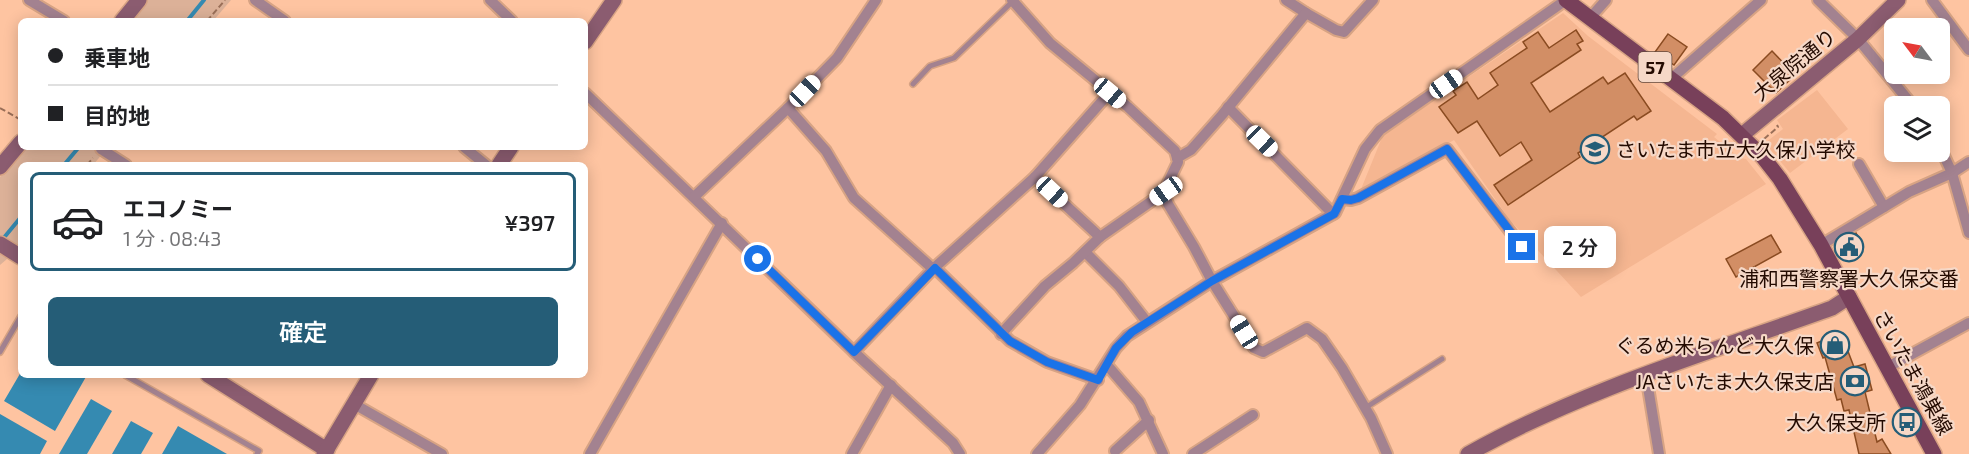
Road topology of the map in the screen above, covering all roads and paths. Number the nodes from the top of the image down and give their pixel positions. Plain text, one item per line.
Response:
1 (29, 0) edge
2 (139, 0) edge
3 (225, 0) edge
4 (255, 0) edge
5 (490, 0) edge
6 (614, 0) edge
7 (876, 0) edge
8 (1286, 0) edge
9 (1373, 0) edge
10 (1566, 0) edge
11 (1606, 0) edge
12 (1761, 0) edge
13 (1818, 0) edge
14 (1898, 0) edge
15 (1932, 0) edge
16 (1012, 1) edge
17 (1306, 13) junction
18 (59, 18) edge
19 (124, 18) edge
20 (210, 18) edge
21 (281, 18) edge
22 (509, 18) edge
23 (1590, 18) junction
24 (588, 38) edge
25 (1858, 39) junction
26 (1969, 50) edge
27 (1671, 79) junction
28 (913, 84) dead end
29 (1110, 93) junction
30 (588, 96) edge
31 (1905, 96) edge
32 (1228, 107) junction
33 (0, 108) edge
34 (788, 108) junction
35 (18, 118) edge
36 (1742, 135) junction
37 (1764, 139) dead end
38 (18, 146) edge
39 (103, 150) edge
40 (468, 150) edge
41 (1742, 156) dead end
42 (1177, 158) junction
43 (121, 162) edge
44 (482, 162) edge
45 (1947, 162) edge
46 (1969, 162) edge
47 (1859, 164) dead end
48 (0, 167) edge
49 (1952, 173) junction
50 (1035, 177) junction
51 (1166, 191) junction
52 (693, 196) junction
53 (1342, 199) junction
54 (1884, 207) junction
55 (1334, 214) junction
56 (722, 223) junction
57 (1969, 233) edge
58 (1100, 237) junction
59 (1821, 245) junction
60 (4, 246) edge
61 (1522, 247) dead end
62 (1085, 252) junction
63 (18, 255) edge
64 (934, 268) junction
65 (1212, 281) junction
66 (1849, 297) junction
67 (18, 321) edge
68 (1147, 322) junction
69 (1969, 323) edge
70 (1001, 334) junction
71 (0, 352) edge
72 (854, 352) junction
73 (1442, 358) dead end
74 (1107, 365) junction
75 (1888, 367) junction
76 (1646, 375) junction
77 (130, 378) edge
78 (213, 378) edge
79 (369, 378) edge
80 (1098, 380) junction
81 (891, 385) junction
82 (354, 404) junction
83 (1365, 408) junction
84 (1253, 415) dead end
85 (1149, 420) junction
86 (1115, 451) dead end
87 (326, 452) edge
88 (256, 454) edge
89 (442, 454) edge
90 (590, 454) edge
91 (852, 454) edge
92 (960, 454) edge
93 (1037, 454) edge
94 (1163, 454) edge
95 (1193, 454) edge
96 (1387, 454) edge
97 (1468, 454) edge
98 (1659, 454) edge
99 (1934, 454) edge

1 - 18 street
2 - 19 street
3 - 20 path
4 - 21 street
5 - 22 street
6 - 24 street
7 - 34 street
8 - 17 street
9 - 17 street
10 - 23 main road, さいたま鴻巣線 / 57
10 - 53 street
11 - 23 street
12 - 27 street
13 - 25 street
14 - 25 street, 大泉院通り
15 - 26 street
16 - 28 lane
16 - 29 street
17 - 32 street
23 - 27 main road, さいたま鴻巣線 / 57
25 - 31 street
25 - 36 street, 大泉院通り
27 - 36 main road, さいたま鴻巣線 / 57
29 - 42 street
29 - 50 street
30 - 52 street
32 - 42 street
32 - 55 street
33 - 35 path
34 - 52 street
34 - 64 street
36 - 59 main road, さいたま鴻巣線 / 57
37 - 41 path, bridge
38 - 48 street
39 - 43 street
40 - 44 street
42 - 51 street
45 - 49 street
46 - 49 street
47 - 54 street
49 - 54 street
49 - 57 street
50 - 58 street
50 - 64 street
51 - 58 street
51 - 65 street
52 - 56 street
53 - 55 street
53 - 61 street
54 - 59 street
55 - 65 street
56 - 72 street
56 - 90 street
58 - 62 street
59 - 66 main road, さいたま鴻巣線 / 57
60 - 63 street
62 - 68 street
62 - 70 street
64 - 70 street
64 - 72 street
65 - 68 street
65 - 83 street
66 - 75 main road, さいたま鴻巣線 / 57
66 - 76 street
67 - 71 lane
68 - 74 street
69 - 75 street
70 - 80 street
72 - 81 street
73 - 83 lane
74 - 80 street
74 - 85 street
75 - 99 main road, さいたま鴻巣線 / 57
76 - 97 street
76 - 98 street
77 - 88 lane
78 - 87 street
79 - 82 street
80 - 93 street
81 - 91 street
81 - 92 street
82 - 87 street
82 - 89 street
83 - 96 street
84 - 95 street
85 - 86 street
85 - 94 street

